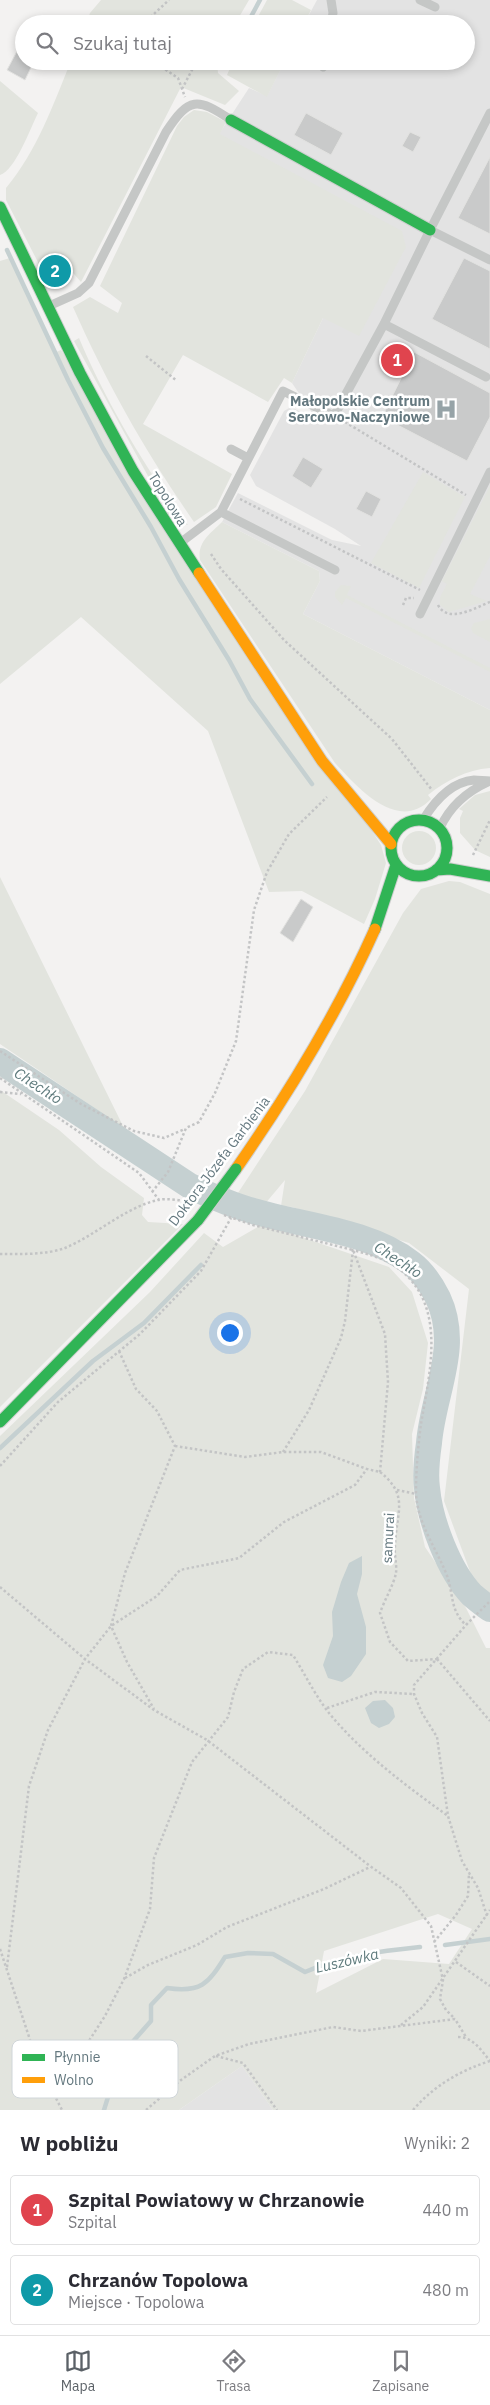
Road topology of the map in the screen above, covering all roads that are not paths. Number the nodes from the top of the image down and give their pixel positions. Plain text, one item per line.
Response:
1 (331, 0) edge
2 (420, 0) edge
3 (435, 7) dead end
4 (333, 15) edge
5 (490, 113) edge
6 (231, 120) joint
7 (0, 207) edge
8 (430, 230) junction
9 (490, 260) edge
10 (49, 306) junction
11 (384, 324) junction
12 (486, 377) dead end
13 (231, 449) dead end
14 (248, 458) junction
15 (490, 472) edge
16 (220, 512) junction
17 (178, 544) junction
18 (335, 570) dead end
19 (420, 614) dead end
20 (489, 781) edge
21 (342, 785) junction
22 (380, 810) dead end
23 (423, 820) junction
24 (440, 828) junction
25 (447, 842) junction
26 (391, 844) junction
27 (458, 851) dead end
28 (476, 857) road end
29 (396, 865) junction
30 (436, 870) junction
31 (490, 870) edge
32 (490, 876) edge
33 (399, 898) dead end
34 (376, 928) junction
35 (0, 1422) edge

1 - 4 lane
2 - 3 lane
5 - 8 lane
6 - 8 street
6 - 10 lane
7 - 10 street, Topolowa
8 - 9 lane
8 - 11 lane
10 - 17 street, Topolowa
11 - 12 lane
11 - 14 lane
13 - 14 lane
14 - 16 lane
15 - 19 lane
16 - 17 lane
16 - 18 lane
17 - 21 street, Topolowa
20 - 23 lane
20 - 24 lane
21 - 22 street, Topolowa
21 - 26 street, Topolowa
23 - 24 street
23 - 26 street
24 - 25 street
25 - 27 street
25 - 30 street
26 - 29 street
28 - 31 street
29 - 30 street
29 - 34 street, Doktora Józefa Garbienia
30 - 32 street
33 - 34 street, Doktora Józefa Garbienia
34 - 35 street, Doktora Józefa Garbienia, bridge

